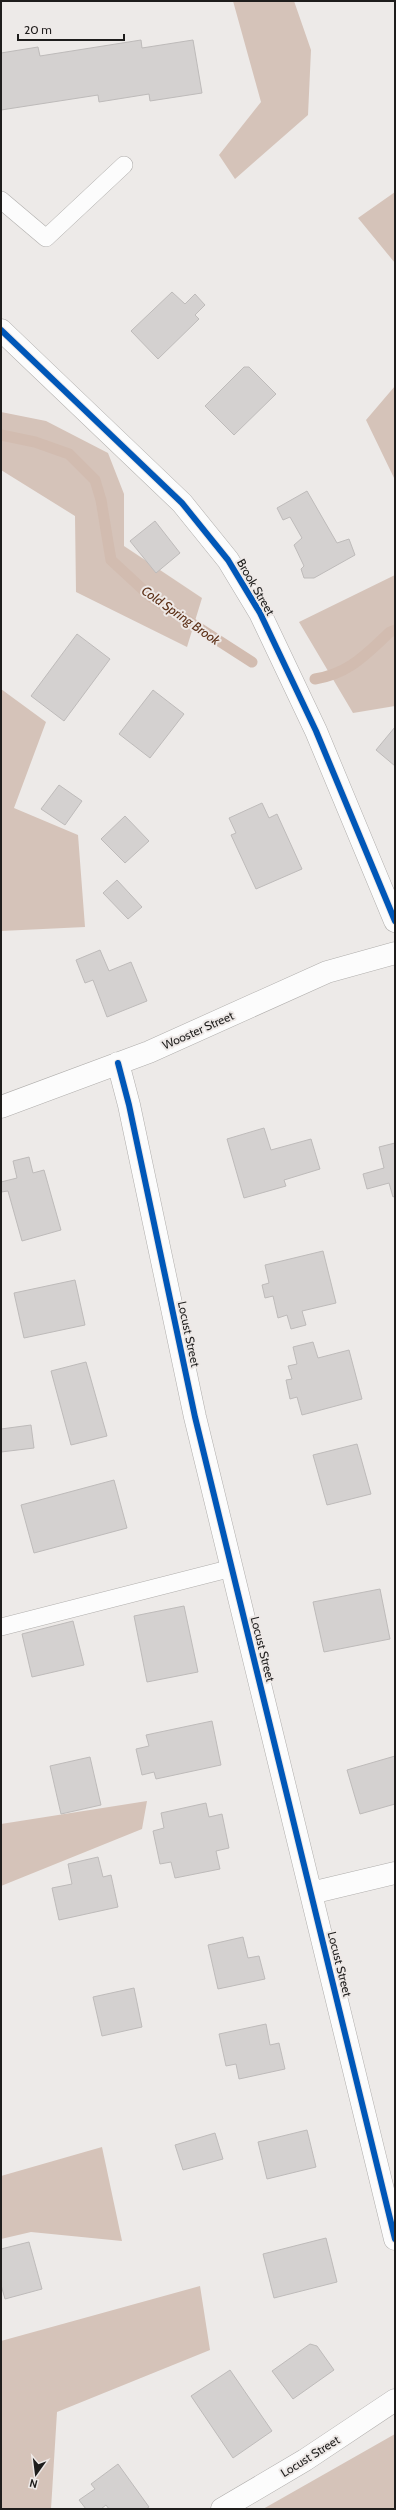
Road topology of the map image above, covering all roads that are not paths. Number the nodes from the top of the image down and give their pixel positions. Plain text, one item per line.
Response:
1 (124, 165) dead end
2 (1, 200) edge
3 (1, 330) edge
4 (395, 921) edge
5 (395, 953) edge
6 (118, 1063) junction
7 (1, 1107) edge
8 (232, 1568) junction
9 (1, 1627) edge
10 (395, 1873) edge
11 (311, 1893) junction
12 (395, 2239) edge
13 (395, 2400) edge
14 (222, 2509) edge

1 - 2 lane
3 - 4 street, Brook Street
5 - 6 street, Wooster Street
6 - 7 street, Wooster Street
6 - 8 street, Locust Street
8 - 9 lane
8 - 11 street, Locust Street
10 - 11 street
11 - 12 street, Locust Street
13 - 14 street, Locust Street

